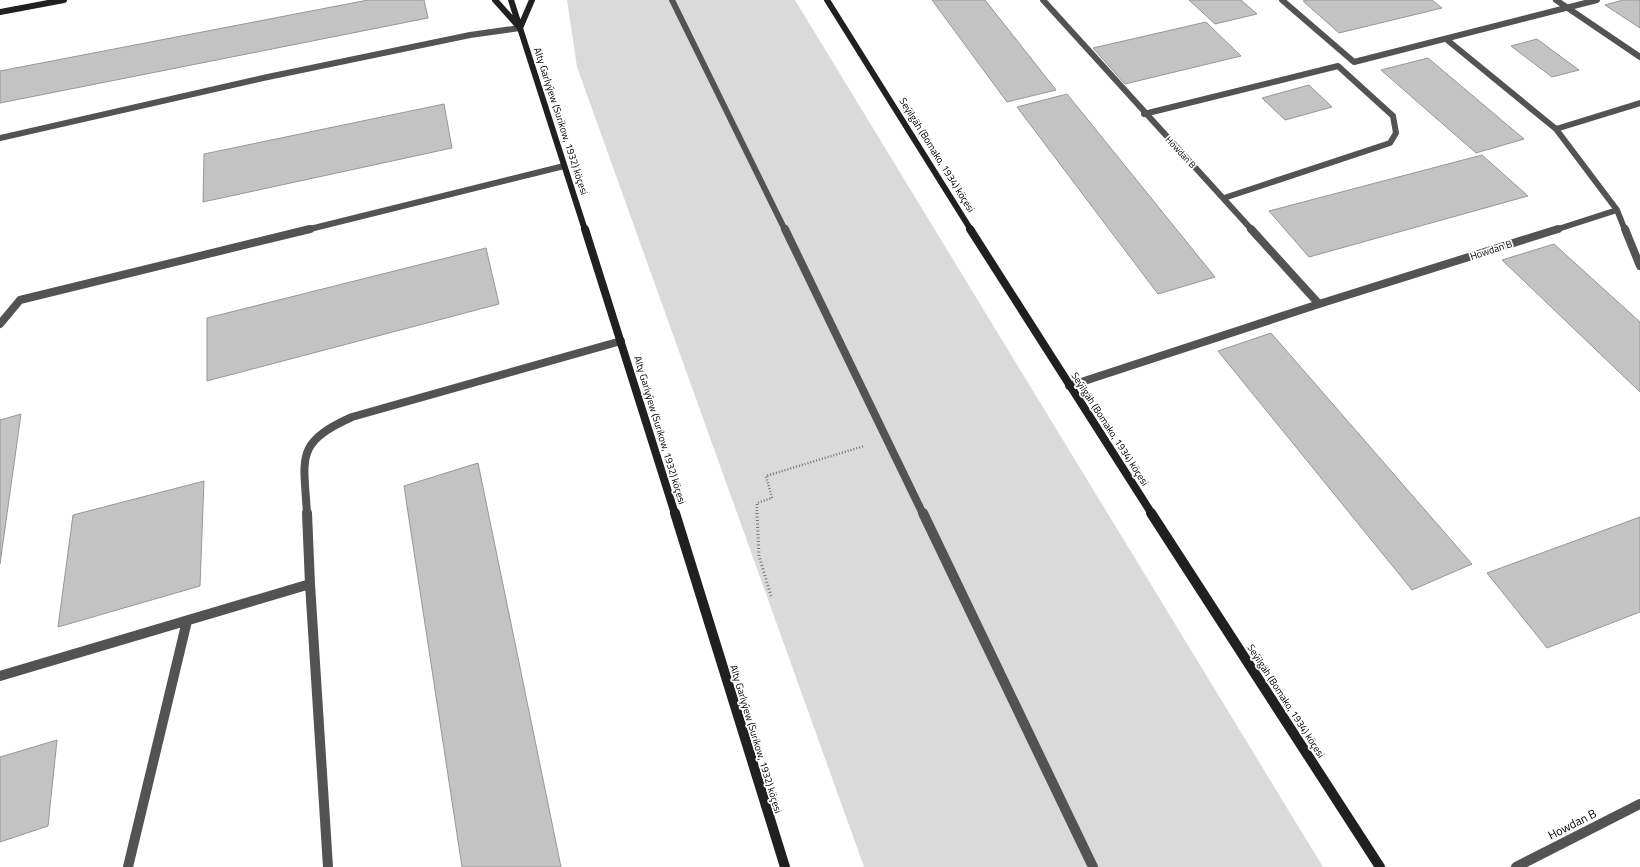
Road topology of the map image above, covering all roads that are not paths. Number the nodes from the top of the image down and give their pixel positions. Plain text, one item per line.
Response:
1 (64, 0) edge
2 (495, 0) edge
3 (511, 0) edge
4 (532, 0) edge
5 (672, 0) edge
6 (827, 0) edge
7 (1043, 0) edge
8 (1282, 0) edge
9 (1556, 0) edge
10 (1597, 0) edge
11 (1567, 8) junction
12 (0, 12) edge
13 (520, 28) junction
14 (1446, 39) junction
15 (1640, 58) edge
16 (1354, 62) junction
17 (1338, 66) junction
18 (1640, 103) edge
19 (1144, 114) junction
20 (1556, 129) junction
21 (0, 138) edge
22 (564, 166) junction
23 (1224, 198) junction
24 (1617, 210) junction
25 (1640, 266) edge
26 (1319, 304) junction
27 (0, 324) edge
28 (621, 341) junction
29 (1069, 386) junction
30 (310, 584) junction
31 (186, 622) junction
32 (0, 676) edge
33 (1640, 804) edge
34 (128, 867) edge
35 (328, 867) edge
36 (785, 867) edge
37 (1093, 867) edge
38 (1380, 867) edge
39 (1516, 867) edge

1 - 12 street
2 - 13 street
3 - 13 street, Alty Garlyýew (Surikow, 1932) köçesi
4 - 13 street
5 - 37 street
6 - 29 street, Seýilgäh (Bomako, 1934) köçesi
7 - 19 street, Howdan B
8 - 16 street
9 - 11 street
10 - 11 street
11 - 14 street
11 - 15 street
13 - 21 street
13 - 22 street, Alty Garlyýew (Surikow, 1932) köçesi
14 - 16 street
14 - 20 street
16 - 17 street
17 - 19 street
17 - 23 street
18 - 20 street
19 - 23 street, Howdan B
20 - 24 street
22 - 27 street
22 - 28 street, Alty Garlyýew (Surikow, 1932) köçesi
23 - 26 street, Howdan B
24 - 25 street
24 - 26 street, Howdan B
26 - 29 street, Howdan B
28 - 30 street
28 - 36 street, Alty Garlyýew (Surikow, 1932) köçesi
29 - 38 street, Seýilgäh (Bomako, 1934) köçesi
30 - 31 street
30 - 35 street
31 - 32 street
31 - 34 street
33 - 39 street, Howdan B

